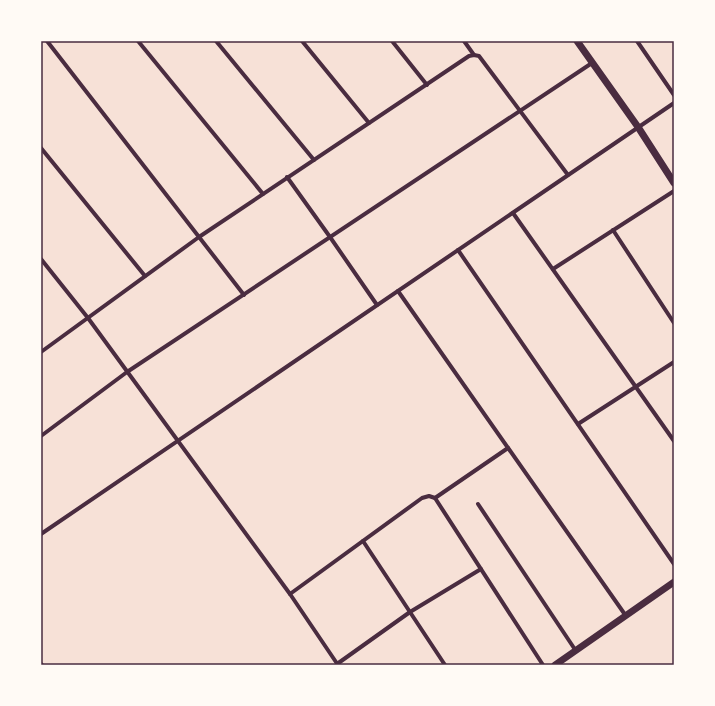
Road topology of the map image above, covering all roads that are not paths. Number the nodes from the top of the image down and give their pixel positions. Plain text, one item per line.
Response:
1 (47, 41) edge
2 (138, 41) edge
3 (216, 41) edge
4 (302, 41) edge
5 (392, 41) edge
6 (464, 41) edge
7 (577, 41) edge
8 (637, 41) edge
9 (474, 55) junction
10 (592, 63) junction
11 (427, 85) junction
12 (674, 95) edge
13 (674, 103) edge
14 (521, 110) junction
15 (368, 123) junction
16 (638, 128) junction
17 (41, 148) edge
18 (314, 160) junction
19 (568, 175) junction
20 (287, 177) junction
21 (674, 183) edge
22 (674, 191) edge
23 (263, 194) junction
24 (513, 212) junction
25 (613, 230) junction
26 (199, 237) junction
27 (330, 237) junction
28 (458, 250) junction
29 (41, 259) edge
30 (553, 269) junction
31 (145, 276) junction
32 (398, 291) junction
33 (244, 295) junction
34 (377, 305) junction
35 (88, 318) junction
36 (674, 323) edge
37 (41, 352) edge
38 (674, 362) edge
39 (127, 372) junction
40 (636, 387) junction
41 (578, 424) junction
42 (41, 436) edge
43 (674, 441) edge
44 (177, 442) junction
45 (508, 448) junction
46 (435, 498) junction
47 (478, 504) dead end
48 (41, 534) edge
49 (363, 541) junction
50 (674, 564) edge
51 (481, 569) junction
52 (674, 582) edge
53 (290, 594) junction
54 (410, 612) junction
55 (626, 616) junction
56 (576, 651) junction
57 (337, 664) edge
58 (559, 664) edge
59 (445, 665) edge
60 (543, 665) edge

1 - 26 street
2 - 23 street
3 - 18 street
4 - 15 street
5 - 11 street
6 - 9 street
7 - 10 street
8 - 12 street
9 - 11 street
9 - 14 street
10 - 14 street
10 - 16 street
11 - 15 street
13 - 16 street
14 - 19 street
14 - 27 street
15 - 18 street
16 - 19 street
16 - 21 street
17 - 31 street
18 - 20 street
19 - 24 street
20 - 23 street
20 - 27 street
22 - 25 street
23 - 26 street
24 - 28 street
24 - 30 street
25 - 30 street
25 - 36 street
26 - 31 street
26 - 33 street
27 - 33 street
27 - 34 street
28 - 32 street
28 - 41 street
29 - 35 street
30 - 40 street
31 - 35 street
32 - 34 street
32 - 45 street
33 - 39 street
34 - 44 street
35 - 37 street
35 - 39 street
38 - 40 street
39 - 42 street
39 - 44 street
40 - 41 street
40 - 43 street
41 - 50 street
44 - 48 street
44 - 53 street
45 - 46 street
45 - 55 street
46 - 49 street
46 - 51 street
47 - 56 street
49 - 53 street
49 - 54 street
51 - 54 street
51 - 60 street
52 - 55 street
53 - 57 street
54 - 57 street
54 - 59 street
55 - 56 street
56 - 58 street

